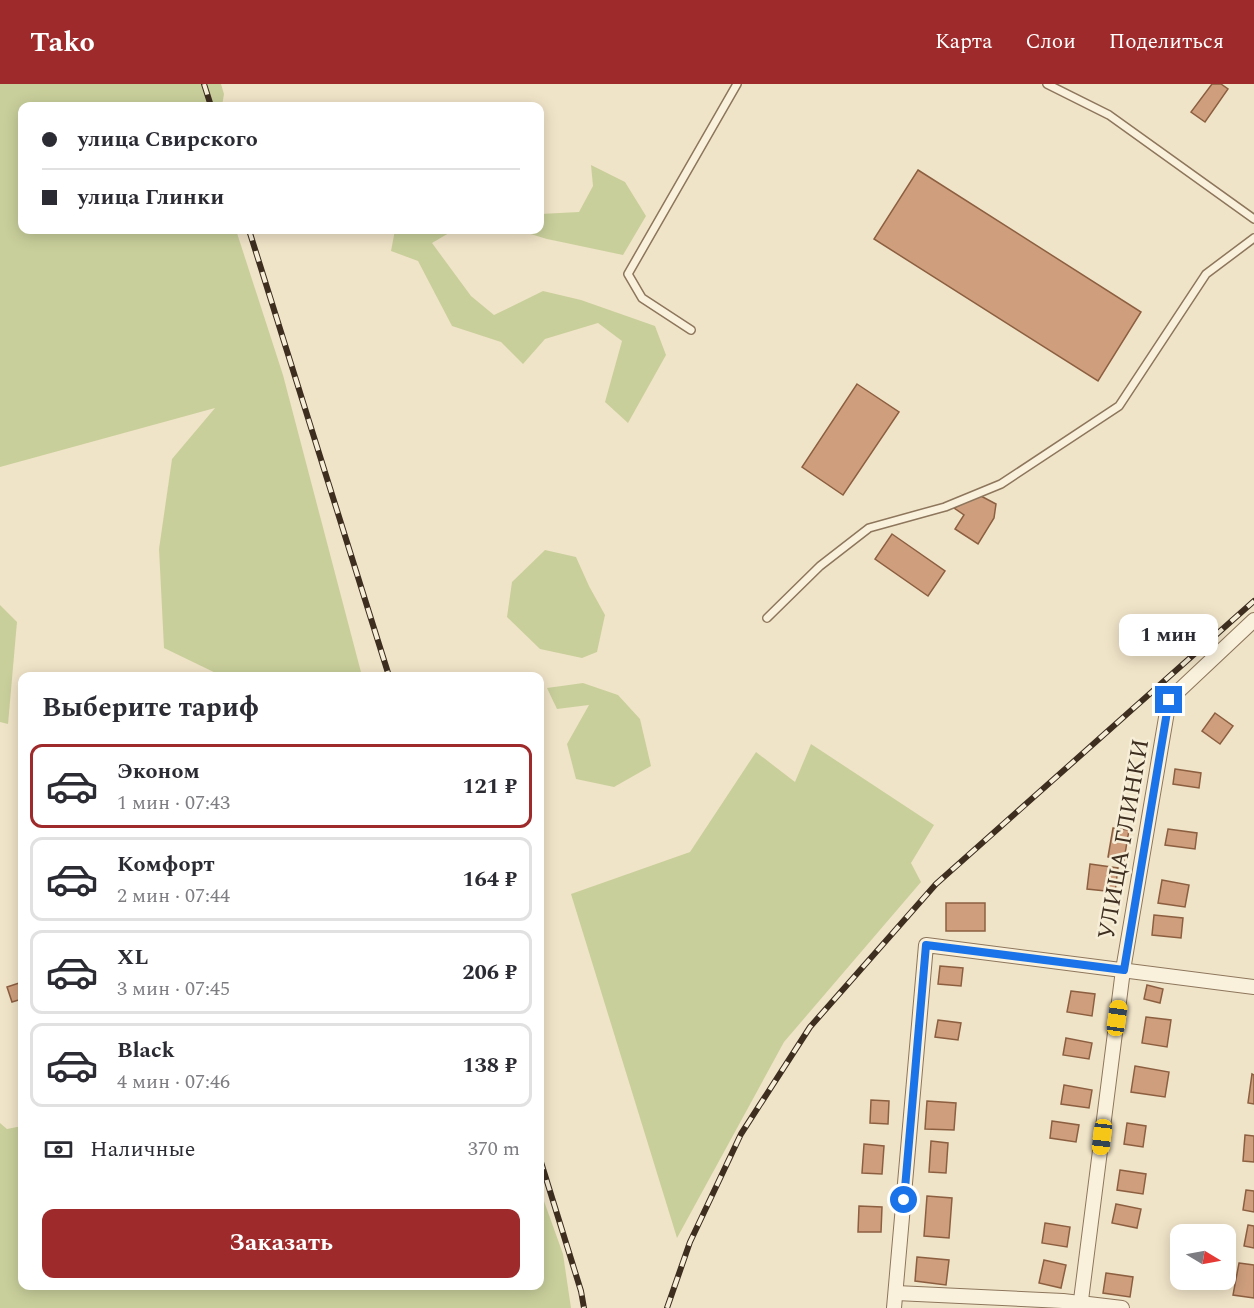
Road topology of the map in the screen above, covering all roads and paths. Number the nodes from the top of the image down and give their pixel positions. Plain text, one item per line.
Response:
1 (737, 84) edge
2 (1047, 84) edge
3 (1254, 219) edge
4 (1254, 238) edge
5 (691, 330) dead end
6 (767, 618) dead end
7 (1254, 620) edge
8 (1124, 970) junction
9 (1254, 987) edge
10 (896, 1293) junction
11 (1081, 1305) edge
12 (894, 1308) edge
13 (1122, 1308) edge

1 - 5 lane
2 - 3 lane
4 - 6 lane
7 - 8 street, УЛИЦА ГЛИНКИ
8 - 9 street
8 - 10 street
8 - 11 street, УЛИЦА ГЛИНКИ
10 - 11 street
10 - 12 street
11 - 13 street

